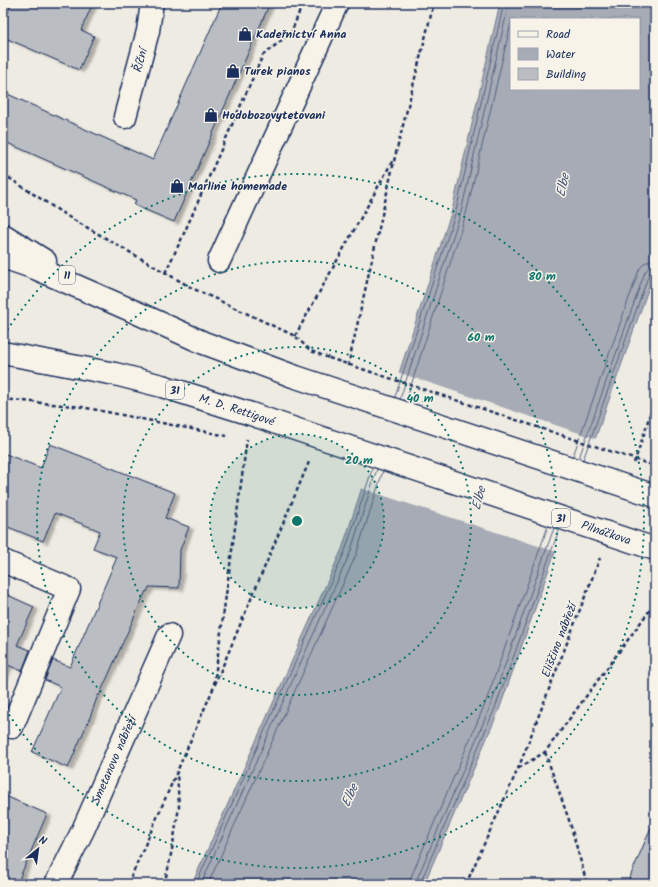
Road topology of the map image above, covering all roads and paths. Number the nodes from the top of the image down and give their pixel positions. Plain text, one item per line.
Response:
1 (152, 3) edge
2 (303, 3) edge
3 (337, 3) edge
4 (124, 116) dead end
5 (395, 157) dead end
6 (3, 174) edge
7 (3, 235) edge
8 (3, 257) edge
9 (219, 261) dead end
10 (165, 273) junction
11 (133, 311) junction
12 (296, 336) junction
13 (3, 353) edge
14 (3, 365) edge
15 (70, 366) junction
16 (655, 397) edge
17 (3, 399) edge
18 (251, 414) junction
19 (231, 437) dead end
20 (246, 440) junction
21 (254, 442) dead end
22 (655, 466) edge
23 (632, 468) dead end
24 (466, 486) joint
25 (655, 496) edge
26 (655, 549) edge
27 (600, 558) dead end
28 (3, 561) edge
29 (655, 603) edge
30 (169, 635) dead end
31 (213, 688) dead end
32 (12, 727) dead end
33 (545, 752) junction
34 (518, 769) junction
35 (56, 884) edge
36 (128, 884) edge
37 (164, 884) edge
38 (466, 884) edge
39 (587, 884) edge

1 - 4 main road, Říční
2 - 10 path
3 - 9 main road
5 - 12 path
6 - 10 path
7 - 11 main road, 11
8 - 11 main road
10 - 12 path
11 - 25 main road, bridge
12 - 22 path, bridge
13 - 15 main road, M. D. Rettigové
14 - 15 main road, 31
15 - 18 main road, M. D. Rettigové / 31
16 - 23 path
17 - 19 path
18 - 20 path
18 - 24 main road, M. D. Rettigové / 31, bridge
20 - 21 path
20 - 31 path
24 - 26 main road, Pilnáčkova / 31, bridge
27 - 34 path, Eliščino nábřeží
28 - 32 main road
29 - 33 path
30 - 35 main road, Smetanovo nábřeží
33 - 34 path
33 - 39 path
34 - 38 path, Eliščino nábřeží
36 - 37 path

